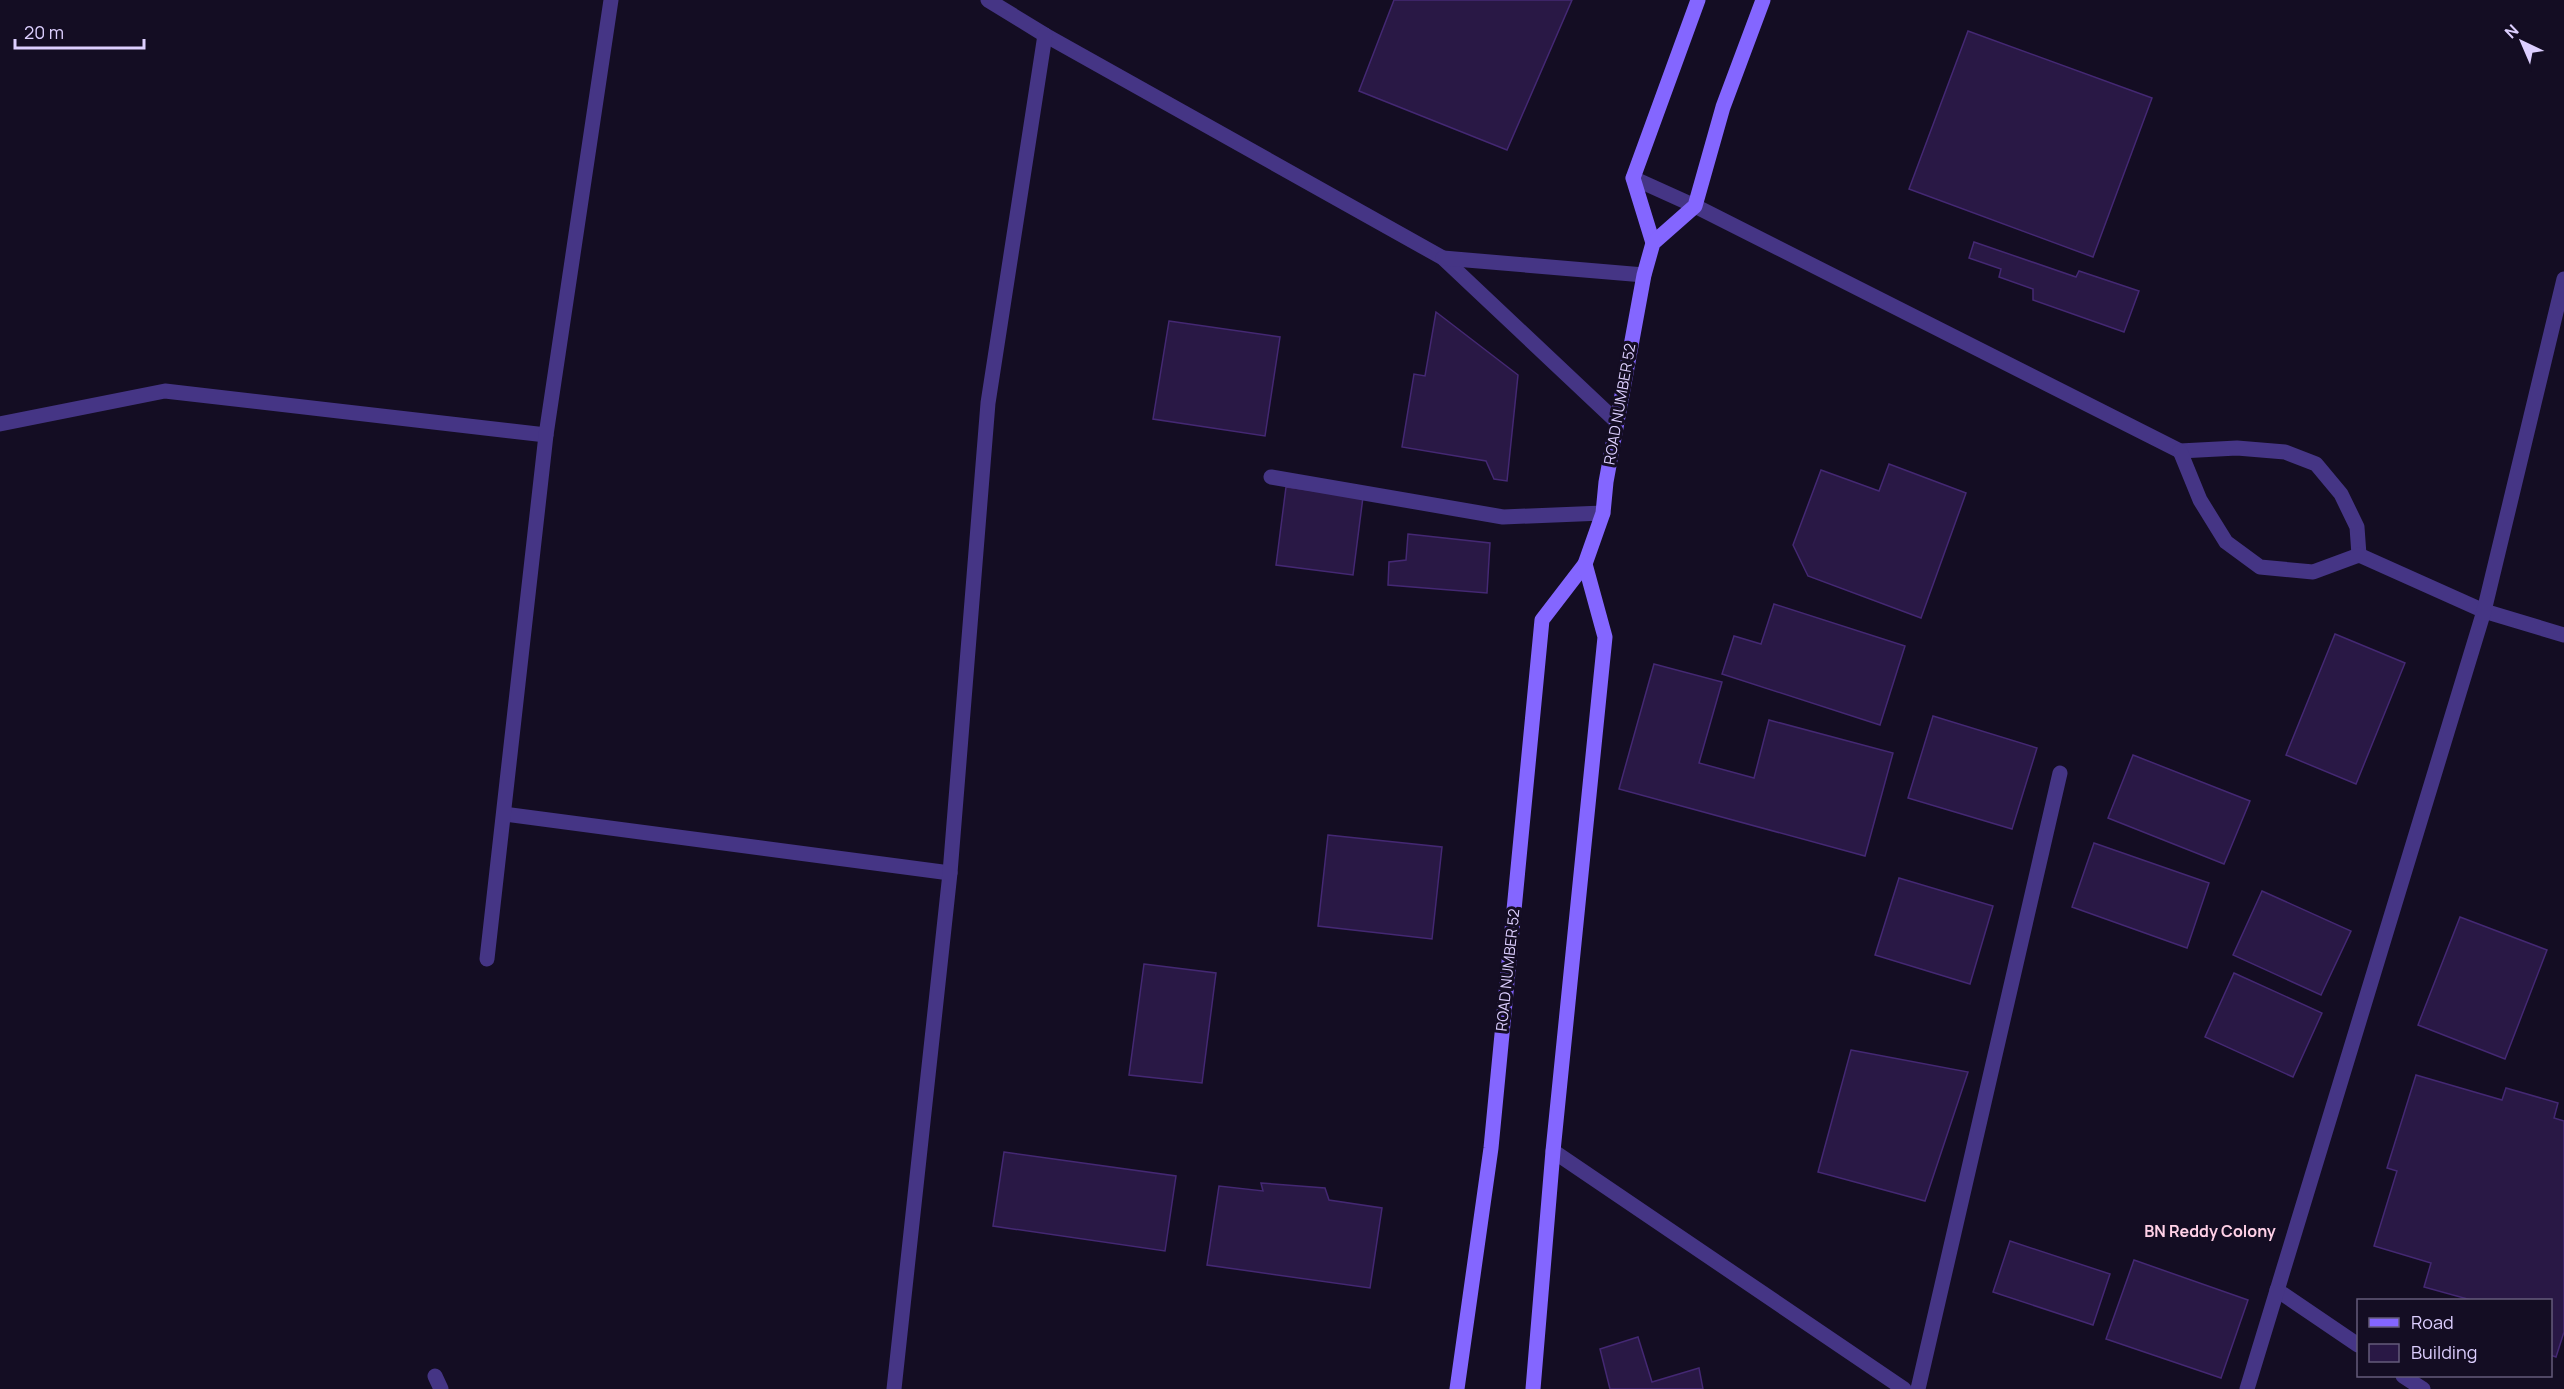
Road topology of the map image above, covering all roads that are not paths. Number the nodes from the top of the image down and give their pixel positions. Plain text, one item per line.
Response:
1 (611, 0) edge
2 (988, 0) edge
3 (1698, 0) edge
4 (1763, 0) edge
5 (1045, 35) junction
6 (1633, 178) junction
7 (1695, 206) junction
8 (1653, 243) junction
9 (1443, 258) junction
10 (1644, 275) junction
11 (2564, 279) edge
12 (2559, 322) edge
13 (1617, 422) junction
14 (0, 424) edge
15 (546, 435) junction
16 (2180, 452) junction
17 (1271, 477) dead end
18 (1603, 513) junction
19 (2359, 555) junction
20 (1586, 564) junction
21 (2484, 611) junction
22 (2564, 635) edge
23 (2060, 773) dead end
24 (504, 814) junction
25 (950, 873) junction
26 (487, 959) dead end
27 (1552, 1151) junction
28 (2277, 1290) junction
29 (2357, 1344) edge
30 (2405, 1377) edge
31 (894, 1389) edge
32 (1457, 1389) edge
33 (1533, 1389) edge
34 (1904, 1389) edge
35 (1918, 1389) edge
36 (2247, 1389) edge
37 (2423, 1389) edge

1 - 15 street
2 - 5 street
3 - 6 main road
4 - 7 main road
5 - 9 street
5 - 25 street
6 - 7 street
6 - 8 main road
7 - 8 main road
7 - 16 street
8 - 10 main road, ROAD NUMBER 52
9 - 10 street
9 - 13 street
10 - 13 main road, ROAD NUMBER 52
11 - 12 street
12 - 21 street
13 - 18 main road, ROAD NUMBER 52
14 - 15 street
15 - 24 street
16 - 19 street
16 - 19 street
17 - 18 street
18 - 20 main road, ROAD NUMBER 52
19 - 21 street
20 - 27 main road
20 - 32 main road, ROAD NUMBER 52
21 - 22 street
21 - 28 street
23 - 35 street
24 - 25 street
24 - 26 street
25 - 31 street
27 - 33 main road
27 - 34 street
28 - 29 street
28 - 36 street
30 - 37 street

